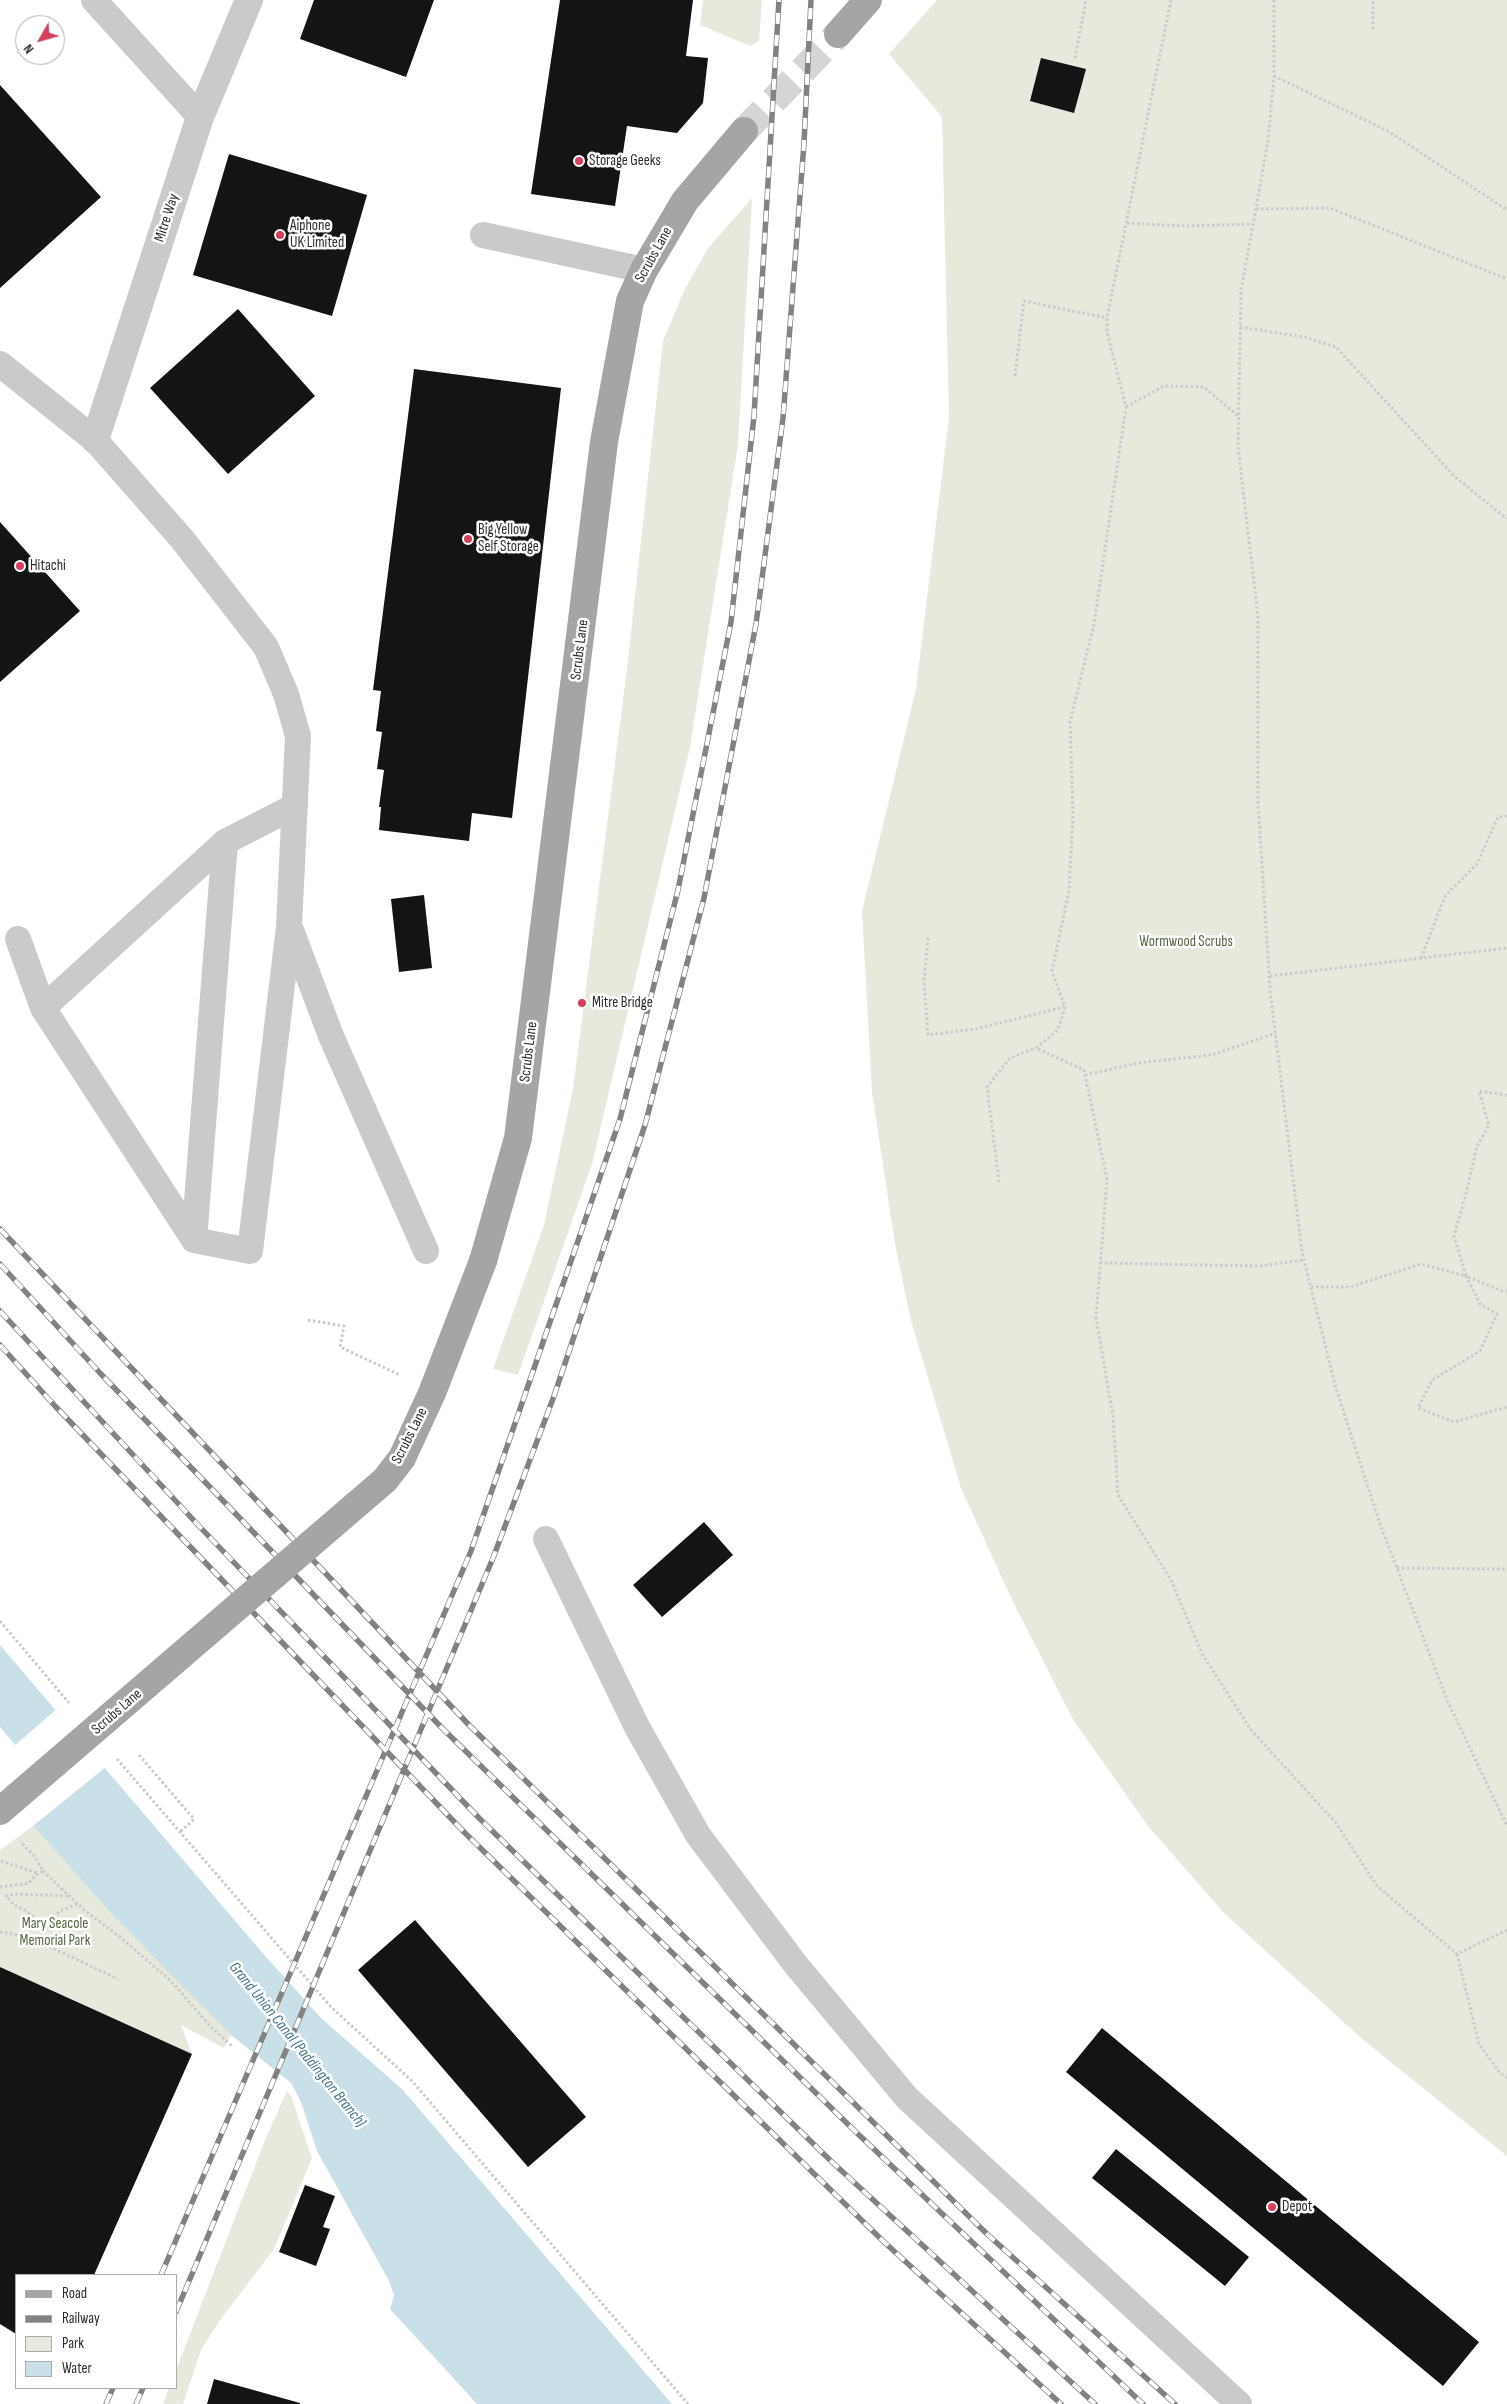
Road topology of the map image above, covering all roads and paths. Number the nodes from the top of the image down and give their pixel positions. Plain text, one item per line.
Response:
1 (94, 0) edge
2 (249, 0) edge
3 (868, 0) edge
4 (1086, 0) edge
5 (1171, 0) edge
6 (1274, 0) edge
7 (1374, 0) edge
8 (1373, 29) dead end
9 (838, 34) tunnel mouth
10 (1075, 58) dead end
11 (1274, 76) junction
12 (200, 117) junction
13 (744, 131) tunnel mouth
14 (1256, 209) junction
15 (1507, 210) edge
16 (1127, 224) junction
17 (1253, 224) junction
18 (483, 235) dead end
19 (644, 270) junction
20 (1507, 279) edge
21 (1106, 318) junction
22 (1240, 328) junction
23 (0, 364) edge
24 (1015, 376) dead end
25 (1126, 407) junction
26 (1238, 416) junction
27 (95, 440) junction
28 (1507, 519) edge
29 (295, 806) junction
30 (1507, 816) edge
31 (225, 842) junction
32 (289, 927) junction
33 (928, 938) dead end
34 (18, 939) dead end
35 (1507, 948) edge
36 (1421, 958) junction
37 (1270, 976) junction
38 (1065, 1007) junction
39 (43, 1008) junction
40 (1276, 1033) junction
41 (1036, 1048) junction
42 (1085, 1075) junction
43 (1507, 1095) edge
44 (999, 1182) dead end
45 (194, 1240) junction
46 (426, 1251) dead end
47 (1304, 1260) junction
48 (1100, 1263) junction
49 (1466, 1276) junction
50 (1311, 1287) junction
51 (1507, 1291) edge
52 (308, 1320) dead end
53 (394, 1371) dead end
54 (1507, 1407) edge
55 (546, 1539) dead end
56 (1397, 1568) junction
57 (1507, 1569) edge
58 (0, 1621) edge
59 (74, 1708) dead end
60 (111, 1752) dead end
61 (139, 1755) dead end
62 (0, 1811) edge
63 (1507, 1826) edge
64 (179, 1833) junction
65 (18, 1838) dead end
66 (1, 1861) dead end
67 (43, 1871) junction
68 (38, 1873) junction
69 (0, 1887) edge
70 (68, 1896) junction
71 (77, 1904) junction
72 (45, 1927) junction
73 (1507, 1930) edge
74 (0, 1932) edge
75 (42, 1939) junction
76 (1457, 1954) junction
77 (118, 1979) dead end
78 (234, 2047) dead end
79 (1507, 2078) edge
80 (688, 2404) edge
81 (1239, 2404) edge

1 - 12 lane
2 - 12 street, Mitre Way
3 - 9 main road
4 - 10 path
5 - 16 path
6 - 11 path
7 - 8 path
11 - 14 path
11 - 15 path
12 - 27 street, Mitre Way
13 - 19 main road, Scrubs Lane
14 - 17 path
14 - 20 path
16 - 17 path
16 - 21 path
17 - 22 path
18 - 19 lane
19 - 62 main road, Scrubs Lane, bridge
21 - 24 path
21 - 25 path
22 - 26 path
22 - 28 path
23 - 27 lane
25 - 26 path
25 - 38 path
26 - 37 path
27 - 29 lane
29 - 31 lane
29 - 32 lane
30 - 36 path
31 - 39 lane
31 - 45 lane
32 - 45 lane
32 - 46 lane
33 - 38 path
34 - 39 lane
35 - 36 path
36 - 37 path
37 - 40 path
38 - 41 path
39 - 45 lane
40 - 42 path
40 - 47 path
41 - 42 path
41 - 44 path
42 - 48 path
43 - 49 path
47 - 48 path
47 - 50 path
48 - 76 path
49 - 50 path
49 - 51 path
49 - 54 path
50 - 56 path
52 - 53 path
55 - 81 lane
56 - 57 path
56 - 63 path
58 - 59 path
60 - 64 path
61 - 64 path
64 - 80 path
65 - 67 path
66 - 68 path
67 - 68 path
67 - 70 path
68 - 69 path
70 - 71 path
70 - 72 path
71 - 72 path
71 - 78 path
72 - 75 path
73 - 76 path
74 - 75 path
75 - 77 path
76 - 79 path

